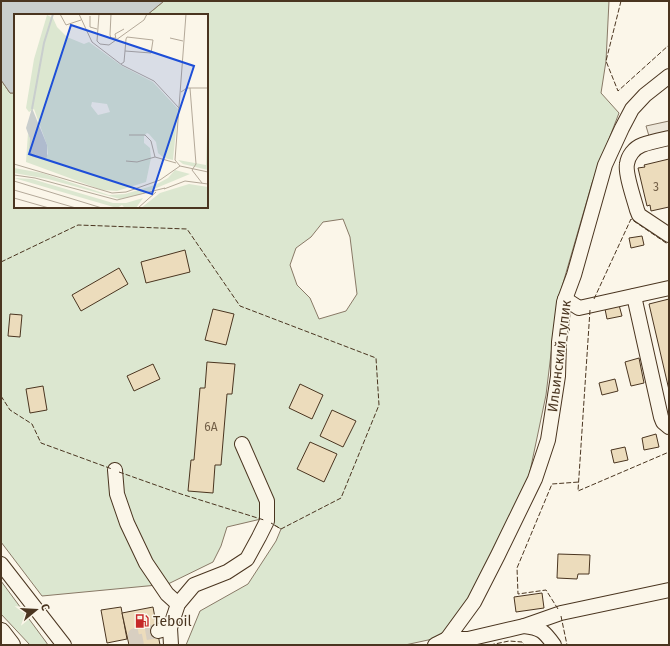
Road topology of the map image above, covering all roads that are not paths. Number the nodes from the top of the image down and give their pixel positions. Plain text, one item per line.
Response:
1 (669, 76) edge
2 (669, 138) edge
3 (669, 235) edge
4 (669, 288) edge
5 (634, 296) junction
6 (565, 299) junction
7 (669, 427) edge
8 (242, 444) dead end
9 (115, 470) dead end
10 (1, 564) edge
11 (669, 590) edge
12 (178, 604) junction
13 (524, 626) junction
14 (1, 632) edge
15 (441, 642) edge
16 (11, 645) edge
17 (64, 645) edge
18 (171, 645) edge
19 (554, 645) edge

1 - 6 street, Ильинский тупик
2 - 3 street
4 - 5 street
5 - 6 street
5 - 7 street
6 - 15 street, Ильинский тупик
8 - 12 street
9 - 12 street
10 - 17 street
11 - 13 street
12 - 18 street
13 - 15 street
13 - 19 street
14 - 16 main road

